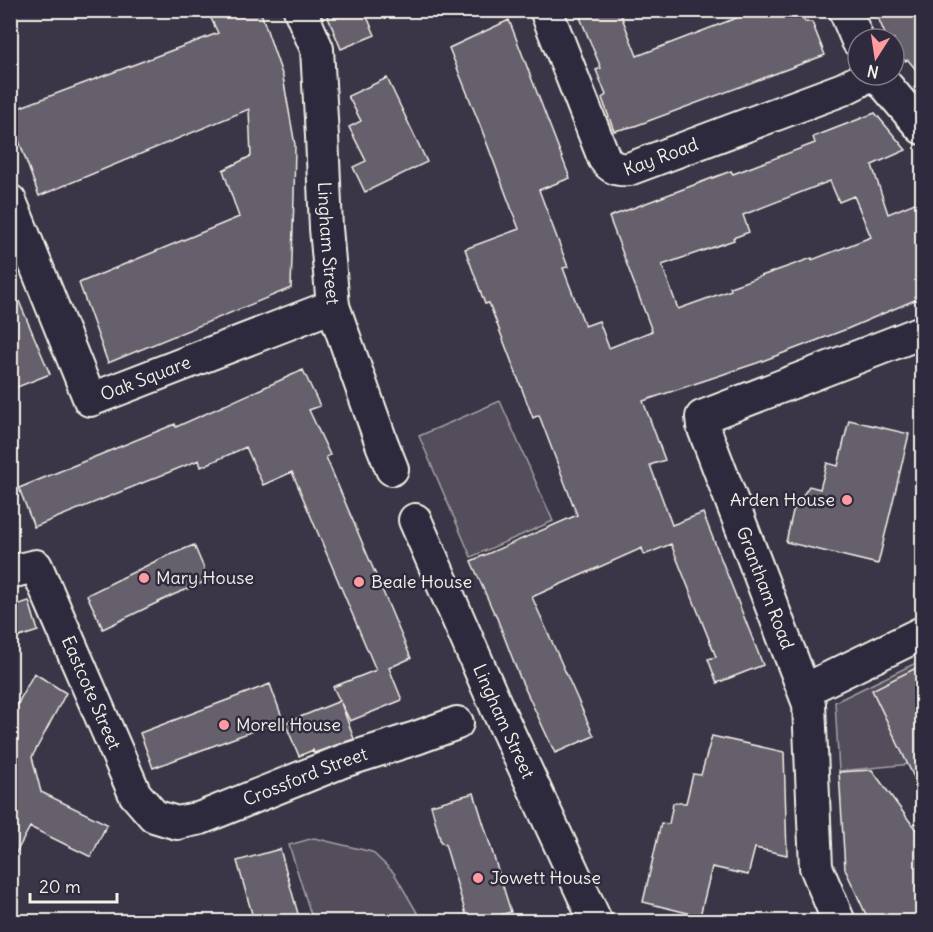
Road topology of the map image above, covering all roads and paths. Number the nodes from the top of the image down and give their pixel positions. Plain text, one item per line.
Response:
1 (300, 10) edge
2 (546, 10) edge
3 (844, 10) edge
4 (852, 27) edge
5 (846, 87) edge
6 (887, 87) edge
7 (922, 128) edge
8 (10, 201) edge
9 (333, 306) junction
10 (922, 332) edge
11 (392, 469) dead end
12 (415, 520) dead end
13 (23, 569) edge
14 (922, 633) edge
15 (804, 690) junction
16 (497, 708) junction
17 (154, 816) joint
18 (596, 921) edge
19 (839, 921) edge

1 - 9 street, Lingham Street
2 - 5 street, Kay Road
3 - 4 street
6 - 7 street
8 - 9 street, Oak Square
9 - 11 street, Lingham Street
10 - 15 street, Grantham Road
12 - 16 street, Lingham Street
13 - 17 street, Eastcote Street
14 - 15 street
15 - 19 street, Grantham Road
16 - 17 street, Crossford Street
16 - 18 street, Lingham Street

